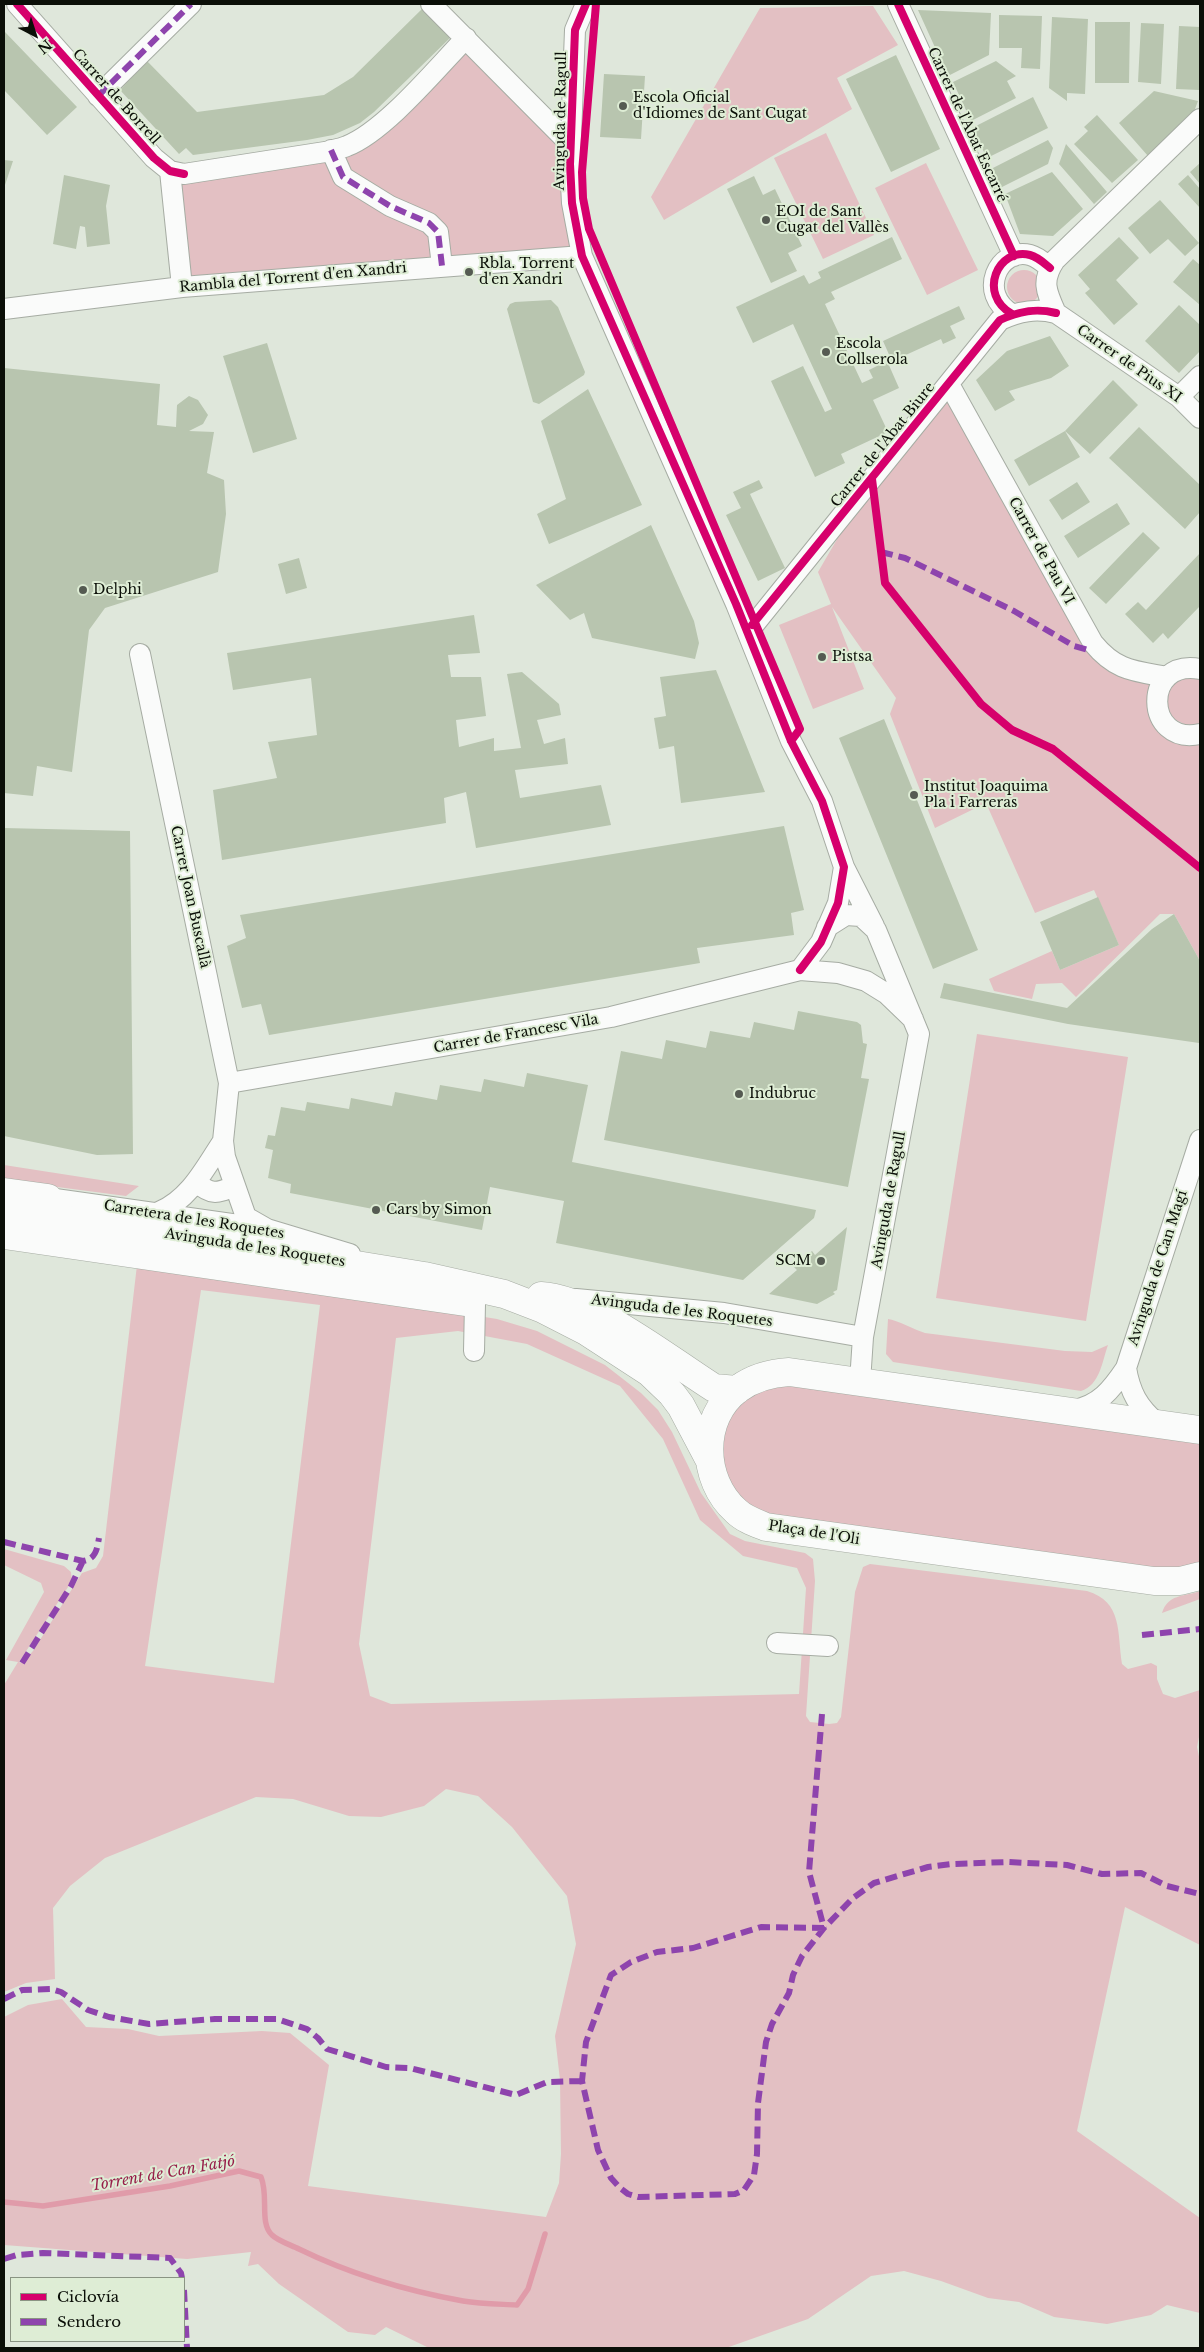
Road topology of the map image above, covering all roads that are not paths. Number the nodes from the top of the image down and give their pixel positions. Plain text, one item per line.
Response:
1 (17, 4) edge
2 (191, 4) edge
3 (431, 4) edge
4 (586, 4) edge
5 (898, 4) edge
6 (466, 38) junction
7 (98, 96) junction
8 (1200, 120) edge
9 (570, 144) junction
10 (331, 150) junction
11 (177, 173) junction
12 (582, 256) junction
13 (1014, 256) junction
14 (442, 266) junction
15 (1050, 268) junction
16 (182, 287) junction
17 (4, 309) edge
18 (1056, 313) junction
19 (1012, 314) junction
20 (1200, 376) edge
21 (949, 384) junction
22 (1179, 397) junction
23 (1200, 418) edge
24 (748, 632) junction
25 (140, 654) dead end
26 (1188, 669) edge
27 (1196, 737) edge
28 (844, 867) junction
29 (876, 930) junction
30 (824, 934) junction
31 (884, 949) junction
32 (800, 970) junction
33 (838, 973) junction
34 (866, 981) junction
35 (913, 1019) junction
36 (229, 1083) junction
37 (1200, 1140) edge
38 (222, 1141) junction
39 (196, 1182) junction
40 (235, 1186) junction
41 (4, 1192) edge
42 (48, 1198) joint
43 (4, 1212) edge
44 (159, 1212) junction
45 (268, 1229) junction
46 (4, 1235) edge
47 (424, 1276) junction
48 (504, 1294) junction
49 (559, 1297) junction
50 (475, 1304) junction
51 (574, 1325) junction
52 (864, 1337) junction
53 (474, 1351) dead end
54 (1126, 1368) junction
55 (860, 1382) junction
56 (737, 1390) junction
57 (1072, 1410) junction
58 (1157, 1423) junction
59 (1200, 1430) edge
60 (709, 1459) junction
61 (1200, 1576) edge
62 (777, 1643) dead end
63 (828, 1646) dead end

1 - 7 street, Carrer de Borrell
2 - 7 street
3 - 6 street
4 - 9 street, Avinguda de Ragull
5 - 13 street, Carrer de l'Abat Escarré
6 - 9 street
6 - 10 street
7 - 11 street, Carrer de Borrell
8 - 15 street
9 - 12 street, Avinguda de Ragull
10 - 11 street
10 - 14 street
11 - 16 street
12 - 14 street, Rambla del Torrent d'en Xandri
12 - 24 street, Avinguda de Ragull
13 - 15 street
13 - 19 street
14 - 16 street, Rambla del Torrent d'en Xandri
15 - 18 street
16 - 17 street, Rambla del Torrent d'en Xandri
18 - 19 street, Carrer de l'Abat Biure
18 - 22 street, Carrer de Pius XI
19 - 21 street, Carrer de l'Abat Biure
20 - 22 street
21 - 24 street, Carrer de l'Abat Biure
21 - 26 street, Carrer de Pau VI
22 - 23 street, Carrer de Pius XI
24 - 28 street, Avinguda de Ragull
25 - 36 street, Carrer Joan Buscallà
26 - 27 street
28 - 29 street
28 - 30 street
29 - 30 street
29 - 31 street
30 - 32 street
30 - 33 street
31 - 34 street
31 - 35 street
32 - 33 street, Carrer de Francesc Vila
32 - 36 street, Carrer de Francesc Vila
33 - 34 street
34 - 35 street
35 - 52 street, Avinguda de Ragull
36 - 38 street, Carrer Joan Buscallà
37 - 54 street, Avinguda de Can Magí
38 - 39 street, Carrer Joan Buscallà
38 - 40 street, Carrer Joan Buscallà
39 - 40 street
39 - 44 street, Carrer Joan Buscallà
40 - 45 street, Carrer Joan Buscallà
41 - 42 main road
42 - 44 street, Carretera de les Roquetes
43 - 47 main road, Avinguda de les Roquetes
44 - 45 street, Carretera de les Roquetes
45 - 47 street, Carretera de les Roquetes
46 - 50 main road
47 - 48 main road, Avinguda de les Roquetes
48 - 49 main road, Avinguda de les Roquetes
48 - 51 main road, Avinguda de les Roquetes
49 - 52 street, Avinguda de les Roquetes
49 - 56 main road, Avinguda de les Roquetes
50 - 51 main road
50 - 53 street
51 - 60 main road, Avinguda de les Roquetes
52 - 55 street, Avinguda de Ragull
54 - 57 street, Avinguda de Can Magí
54 - 58 street
55 - 56 main road, Plaça de l'Oli
55 - 57 main road, Plaça de l'Oli
56 - 60 main road, Plaça de l'Oli
57 - 58 main road, Plaça de l'Oli
58 - 59 main road, Plaça de l'Oli
60 - 61 main road, Plaça de l'Oli
62 - 63 street

